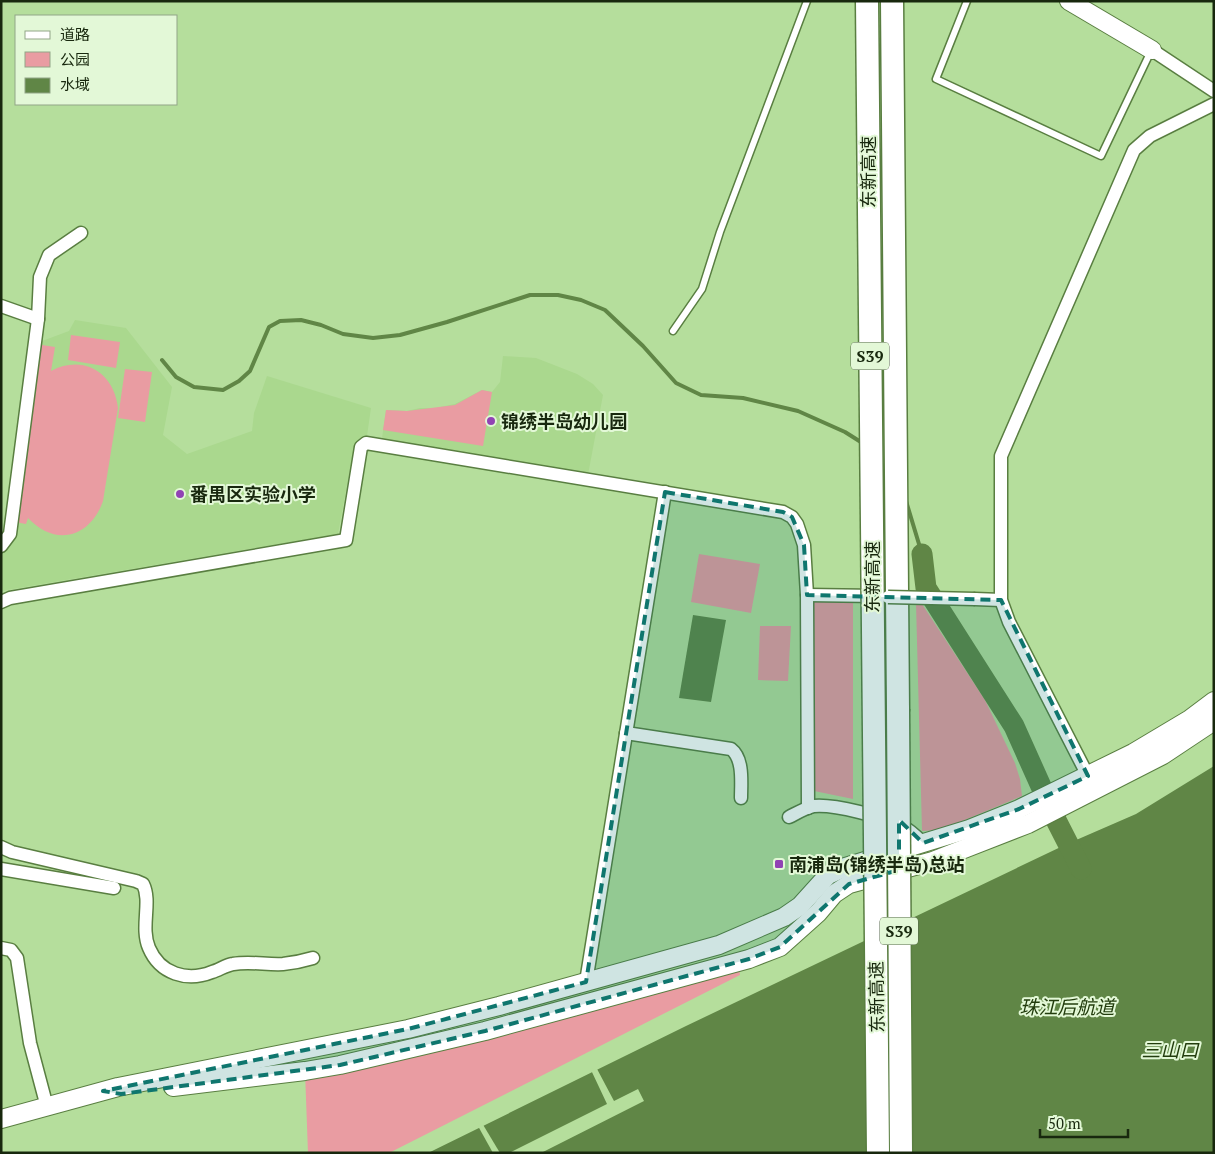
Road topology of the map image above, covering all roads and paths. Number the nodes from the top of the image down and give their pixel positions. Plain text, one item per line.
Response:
1 (807, 1) edge
2 (867, 1) edge
3 (892, 1) edge
4 (967, 1) edge
5 (1070, 1) edge
6 (1152, 50) junction
7 (1214, 91) edge
8 (1214, 104) edge
9 (81, 233) dead end
10 (1, 306) edge
11 (38, 319) junction
12 (673, 331) dead end
13 (665, 492) junction
14 (1, 546) edge
15 (807, 595) junction
16 (1002, 600) junction
17 (1, 602) edge
18 (1214, 701) edge
19 (1214, 722) edge
20 (626, 733) junction
21 (1088, 776) junction
22 (741, 798) dead end
23 (1060, 799) junction
24 (808, 808) junction
25 (789, 817) dead end
26 (1024, 817) junction
27 (923, 843) junction
28 (1, 847) edge
29 (1, 869) edge
30 (114, 888) dead end
31 (1, 948) edge
32 (313, 958) dead end
33 (586, 982) junction
34 (103, 1091) junction
35 (47, 1107) junction
36 (1, 1119) edge
37 (878, 1153) edge
38 (901, 1153) edge

1 - 12 lane
2 - 37 highway, 东新高速 / S39, bridge
3 - 38 highway, 东新高速 / S39, bridge
4 - 6 lane
5 - 6 street
6 - 7 street
8 - 16 street
9 - 11 street
10 - 11 street
11 - 14 street
13 - 15 street
13 - 17 street
13 - 20 street
15 - 16 street, bridge
15 - 24 street
16 - 21 street
18 - 21 street
19 - 23 street
20 - 22 street
20 - 33 street
21 - 23 street
23 - 26 street
24 - 25 street
24 - 27 street
26 - 27 street
26 - 34 street
27 - 33 street
28 - 32 street
29 - 30 street
31 - 35 street
33 - 34 street
34 - 35 street
35 - 36 street

